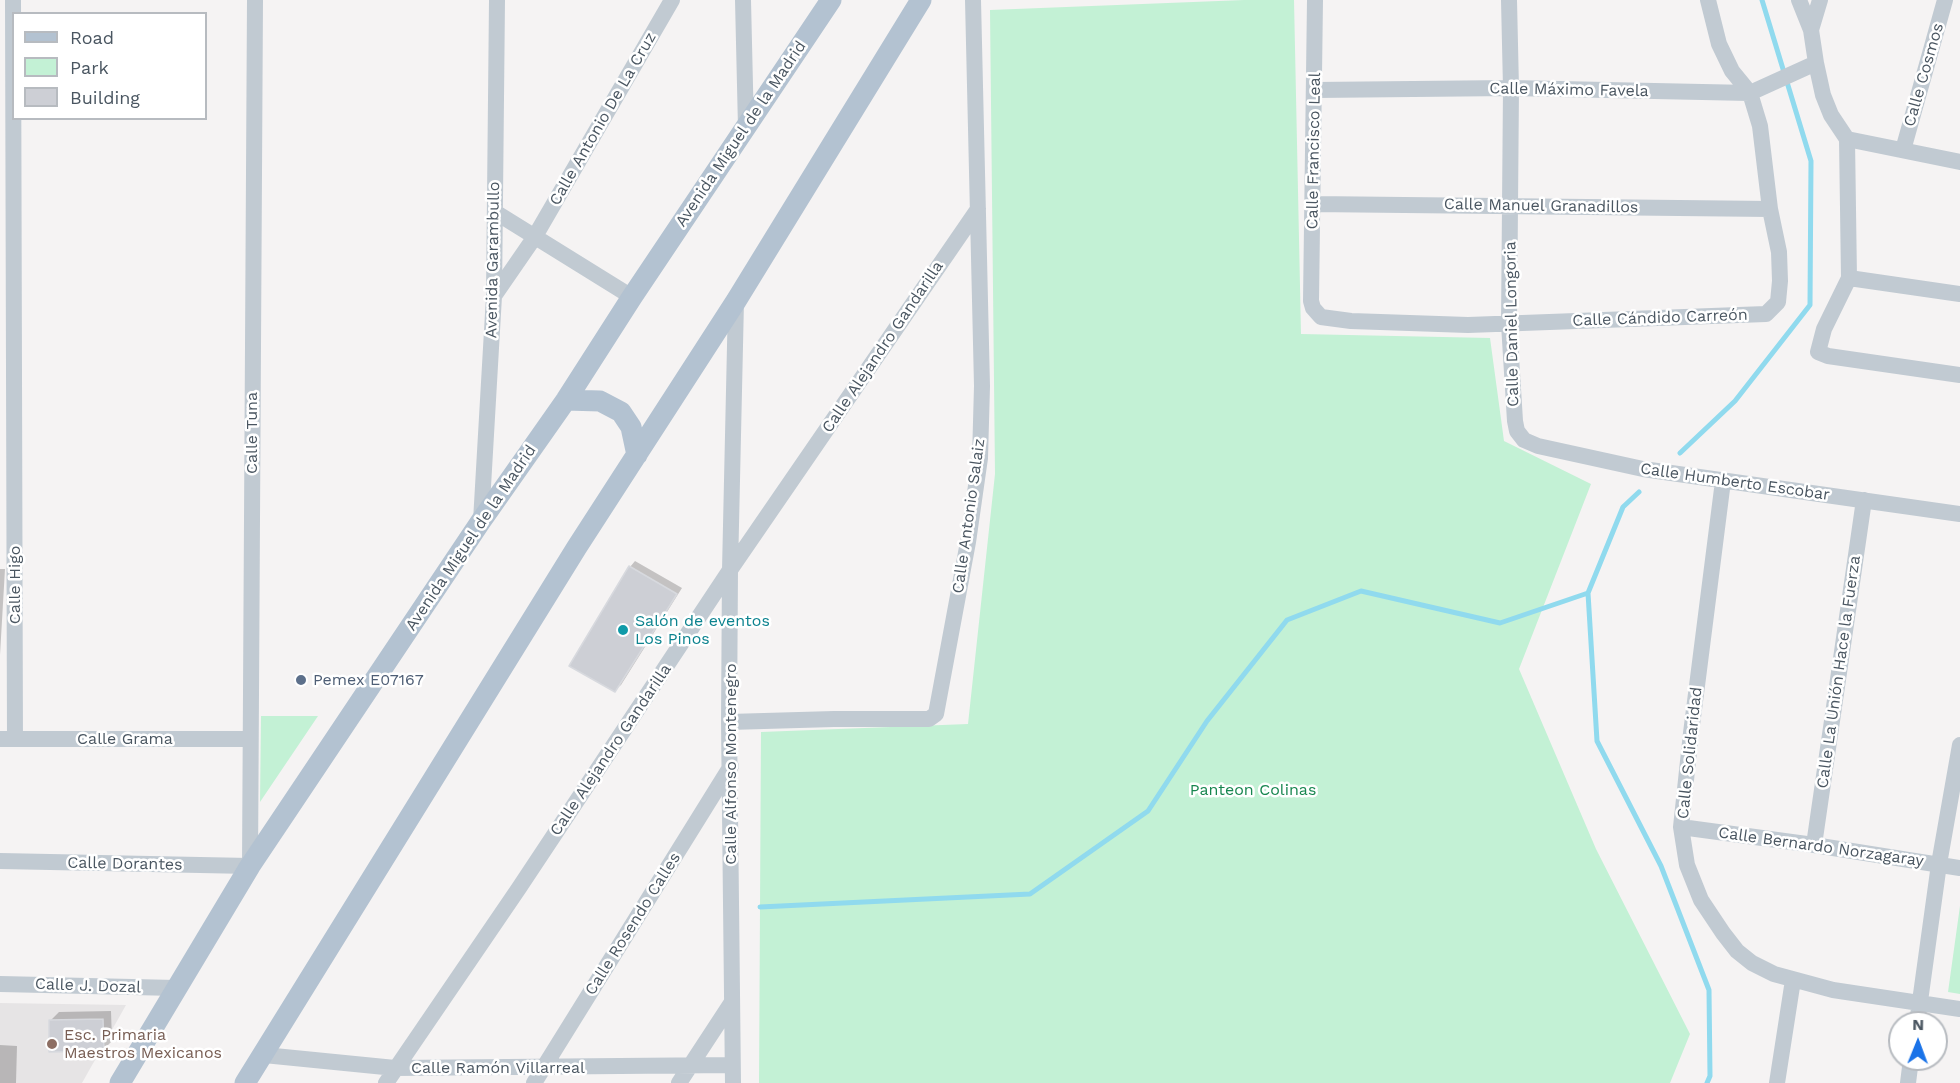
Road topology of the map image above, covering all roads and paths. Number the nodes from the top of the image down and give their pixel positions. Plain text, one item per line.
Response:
1 (255, 0) edge
2 (497, 0) edge
3 (672, 0) edge
4 (742, 0) edge
5 (921, 0) edge
6 (974, 0) edge
7 (1315, 0) edge
8 (1509, 0) edge
9 (1708, 0) edge
10 (1799, 0) edge
11 (1820, 0) edge
12 (1945, 0) edge
13 (825, 2) edge
14 (1811, 30) junction
15 (1816, 63) junction
16 (1511, 88) junction
17 (1757, 89) junction
18 (1315, 90) junction
19 (12, 120) edge
20 (746, 128) junction
21 (1847, 139) junction
22 (1903, 150) junction
23 (1960, 162) edge
24 (1313, 204) junction
25 (1511, 206) junction
26 (1770, 208) junction
27 (978, 209) junction
28 (495, 212) junction
29 (534, 237) junction
30 (1849, 278) junction
31 (1960, 294) edge
32 (494, 296) junction
33 (632, 297) junction
34 (1311, 301) joint
35 (736, 302) junction
36 (1509, 324) junction
37 (1960, 375) edge
38 (566, 400) junction
39 (1517, 431) joint
40 (638, 455) junction
41 (1723, 481) junction
42 (1864, 500) junction
43 (1960, 514) edge
44 (481, 521) junction
45 (730, 570) junction
46 (729, 722) junction
47 (8, 739) edge
48 (250, 739) junction
49 (1960, 745) edge
50 (731, 766) junction
51 (1681, 827) junction
52 (1814, 845) junction
53 (0, 861) edge
54 (1939, 864) junction
55 (250, 866) junction
56 (1960, 868) edge
57 (1793, 980) junction
58 (0, 984) edge
59 (176, 988) junction
60 (732, 1002) junction
61 (1919, 1004) junction
62 (1960, 1009) edge
63 (1918, 1011) edge
64 (264, 1055) junction
65 (732, 1065) junction
66 (690, 1066) junction
67 (395, 1068) junction
68 (543, 1068) junction
69 (120, 1083) edge
70 (246, 1083) edge
71 (386, 1083) edge
72 (534, 1083) edge
73 (679, 1083) edge
74 (733, 1083) edge
75 (1777, 1083) edge

1 - 48 street, Calle Tuna
2 - 28 street, Avenida Garambullo
3 - 29 street, Calle Antonio De La Cruz
4 - 20 street
5 - 35 main road
6 - 27 street, Calle Antonio Salaiz
7 - 18 street, Calle Francisco Leal
8 - 16 street, Calle Daniel Longoria
9 - 17 street, Calle Cándido Carreón
10 - 14 street
11 - 14 street
12 - 22 street, Calle Cosmos
13 - 20 main road, Avenida Miguel de la Madrid
14 - 15 street
15 - 17 street, Calle Máximo Favela
15 - 21 street
16 - 17 street, Calle Máximo Favela
16 - 18 street, Calle Máximo Favela
16 - 25 street, Calle Daniel Longoria
17 - 26 street, Calle Cándido Carreón
18 - 24 street, Calle Francisco Leal
19 - 47 street, Calle Higo
20 - 33 main road, Avenida Miguel de la Madrid
21 - 22 street
21 - 30 street
22 - 23 street
24 - 25 street, Calle Manuel Granadillos
24 - 34 street, Calle Francisco Leal
25 - 26 street, Calle Manuel Granadillos
25 - 36 street, Calle Daniel Longoria
26 - 36 street, Calle Cándido Carreón
27 - 45 street, Calle Alejandro Gandarilla
27 - 46 street, Calle Antonio Salaiz
28 - 29 street
28 - 32 street, Avenida Garambullo
29 - 32 street, Calle Antonio De La Cruz
29 - 33 street
30 - 31 street
30 - 37 street
32 - 44 street, Avenida Garambullo
33 - 38 main road, Avenida Miguel de la Madrid
34 - 36 street, Calle Cándido Carreón
35 - 40 main road
35 - 45 street, Calle Alfonso Montenegro
36 - 39 street, Calle Daniel Longoria
38 - 40 main road
38 - 44 main road, Avenida Miguel de la Madrid
39 - 41 street, Calle Humberto Escobar
40 - 64 main road
41 - 42 street, Calle Humberto Escobar
41 - 51 street, Calle Solidaridad
42 - 43 street, Calle Humberto Escobar
42 - 52 street, Calle La Unión Hace la Fuerza
44 - 55 main road, Avenida Miguel de la Madrid
45 - 46 street, Calle Alfonso Montenegro
45 - 67 street, Calle Alejandro Gandarilla
46 - 50 street, Calle Alfonso Montenegro
47 - 48 street, Calle Grama
48 - 55 street, Calle Tuna
49 - 54 street
50 - 60 street, Calle Alfonso Montenegro
50 - 68 street, Calle Rosendo Calles
51 - 52 street, Calle Bernardo Norzagaray
51 - 57 street, Calle Solidaridad
52 - 54 street, Calle Bernardo Norzagaray
53 - 55 street, Calle Dorantes
54 - 56 street, Calle Bernardo Norzagaray
54 - 61 street
55 - 59 main road, Avenida Miguel de la Madrid
57 - 61 street, Calle Solidaridad
57 - 75 street
58 - 59 street, Calle J. Dozal
59 - 69 main road, Avenida Miguel de la Madrid
60 - 65 street, Calle Alfonso Montenegro
60 - 66 street
61 - 62 street, Calle Solidaridad
61 - 63 street
64 - 67 street, Calle Ramón Villarreal
64 - 70 main road
65 - 66 street, Calle Ramón Villarreal
65 - 74 street, Calle Alfonso Montenegro
66 - 68 street, Calle Ramón Villarreal
66 - 73 street
67 - 68 street, Calle Ramón Villarreal
67 - 71 street, Calle Alejandro Gandarilla
68 - 72 street, Calle Rosendo Calles

